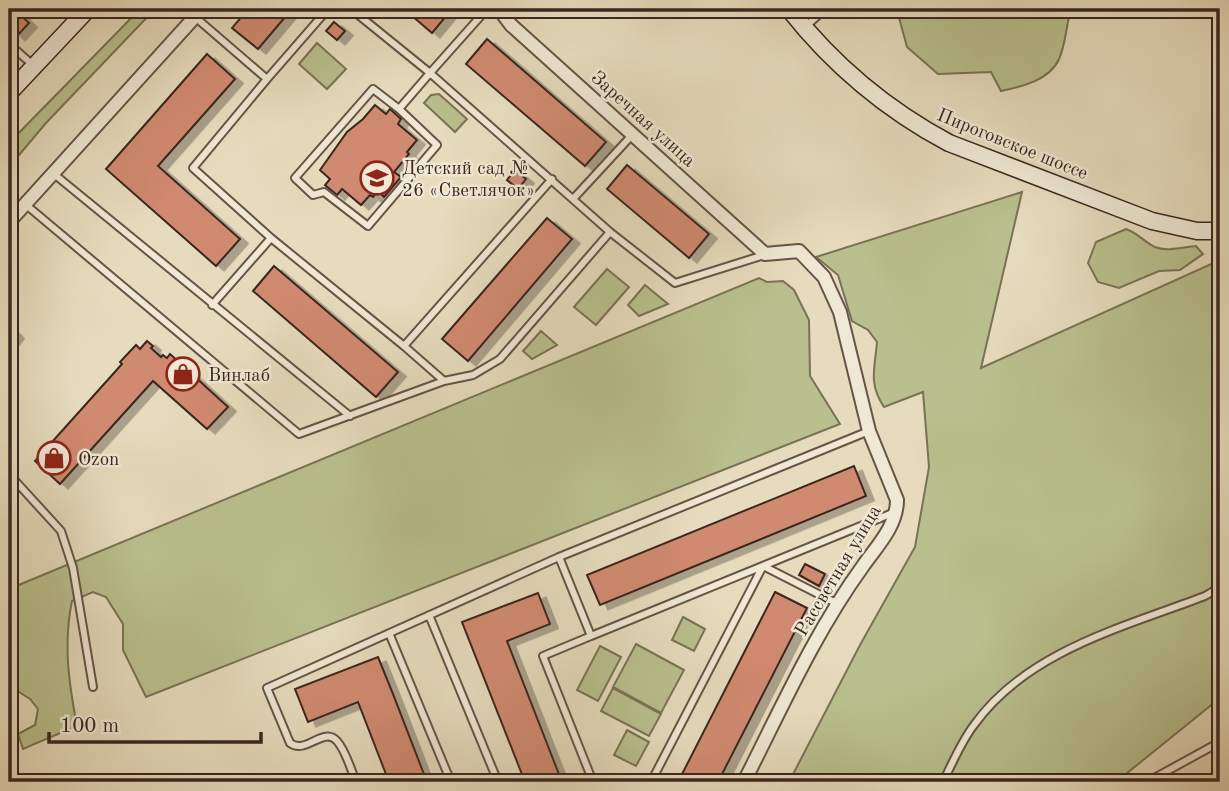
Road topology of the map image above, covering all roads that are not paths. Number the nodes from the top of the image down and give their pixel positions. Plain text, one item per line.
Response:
1 (88, 9) edge
2 (328, 9) edge
3 (352, 9) edge
4 (487, 9) edge
5 (499, 9) edge
6 (789, 9) edge
7 (825, 9) edge
8 (198, 13) edge
9 (804, 28) junction
10 (9, 44) edge
11 (34, 66) junction
12 (430, 73) junction
13 (267, 79) junction
14 (9, 93) edge
15 (399, 109) junction
16 (633, 134) junction
17 (54, 174) junction
18 (552, 179) junction
19 (573, 199) junction
20 (25, 204) junction
21 (9, 222) edge
22 (1220, 230) edge
23 (610, 232) junction
24 (271, 238) junction
25 (765, 254) junction
26 (212, 305) junction
27 (404, 346) junction
28 (444, 381) junction
29 (350, 416) junction
30 (869, 431) junction
31 (9, 474) edge
32 (897, 511) junction
33 (559, 557) junction
34 (763, 566) junction
35 (1220, 587) edge
36 (836, 603) junction
37 (429, 615) junction
38 (389, 633) junction
39 (591, 636) junction
40 (93, 687) dead end
41 (1220, 742) edge
42 (356, 782) edge
43 (451, 782) edge
44 (498, 782) edge
45 (593, 782) edge
46 (651, 782) edge
47 (744, 782) edge
48 (943, 782) edge
49 (1147, 782) edge

1 - 11 main road
2 - 13 lane
3 - 12 lane
4 - 12 lane
5 - 16 street, Заречная улица
6 - 9 main road, Пироговское шоссе
7 - 9 lane
8 - 13 lane
8 - 17 street
9 - 22 main road, Пироговское шоссе
10 - 11 lane
11 - 14 main road
12 - 15 lane
12 - 18 lane
13 - 24 lane
15 - 15 lane
16 - 19 lane
16 - 25 street, Заречная улица
17 - 20 street
17 - 26 lane
18 - 19 lane
18 - 27 lane
19 - 23 lane
20 - 21 street
20 - 29 lane
23 - 25 lane
23 - 28 lane
24 - 26 lane
24 - 27 lane
25 - 30 street, Рассветная улица
26 - 29 lane
27 - 28 lane
28 - 29 lane
30 - 32 street, Рассветная улица
30 - 33 lane
31 - 40 lane
32 - 34 lane
32 - 36 street, Рассветная улица
33 - 37 lane
33 - 39 lane
34 - 36 lane
34 - 39 lane
34 - 46 lane
35 - 48 lane
36 - 47 street, Рассветная улица
37 - 38 lane
37 - 44 lane
38 - 42 lane
38 - 43 lane
39 - 45 lane
41 - 49 lane

